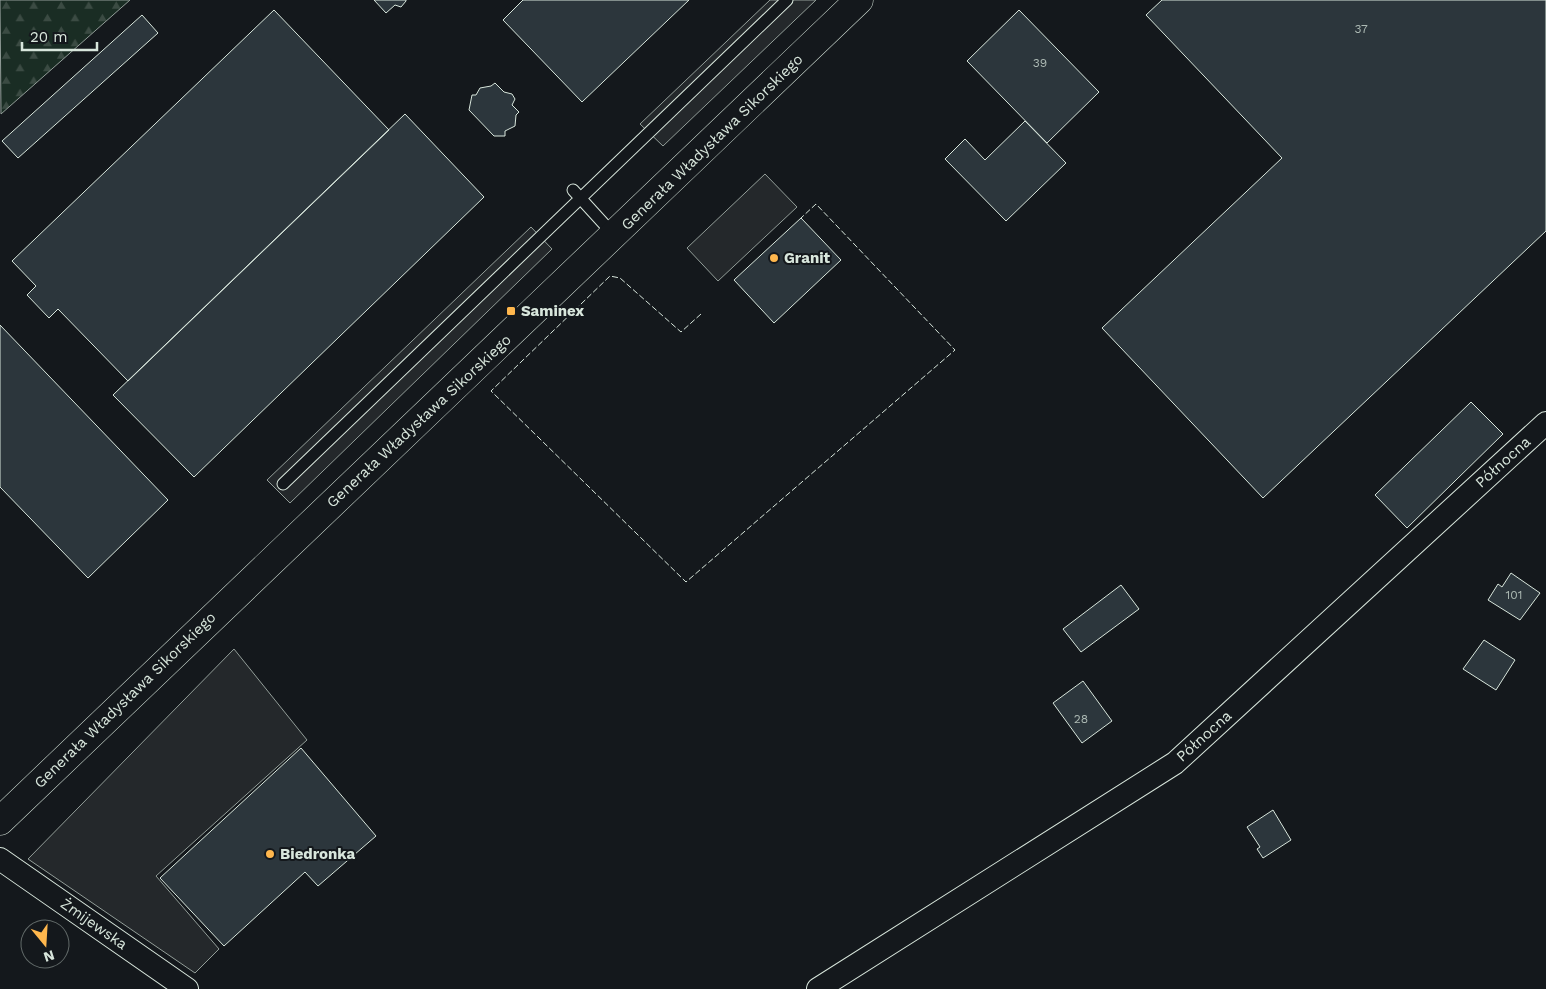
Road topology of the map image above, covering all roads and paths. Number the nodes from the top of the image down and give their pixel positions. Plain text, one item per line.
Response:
1 (787, 0) edge
2 (858, 0) edge
3 (573, 190) dead end
4 (581, 199) junction
5 (614, 236) junction
6 (1546, 423) edge
7 (283, 484) dead end
8 (0, 821) edge
9 (0, 858) edge
10 (187, 989) edge
11 (818, 989) edge

1 - 4 lane
2 - 5 main road, Generała Władysława Sikorskiego
3 - 4 lane
4 - 5 lane
4 - 7 lane
5 - 8 main road, Generała Władysława Sikorskiego
6 - 11 street, Północna
9 - 10 street, Żmijewska

